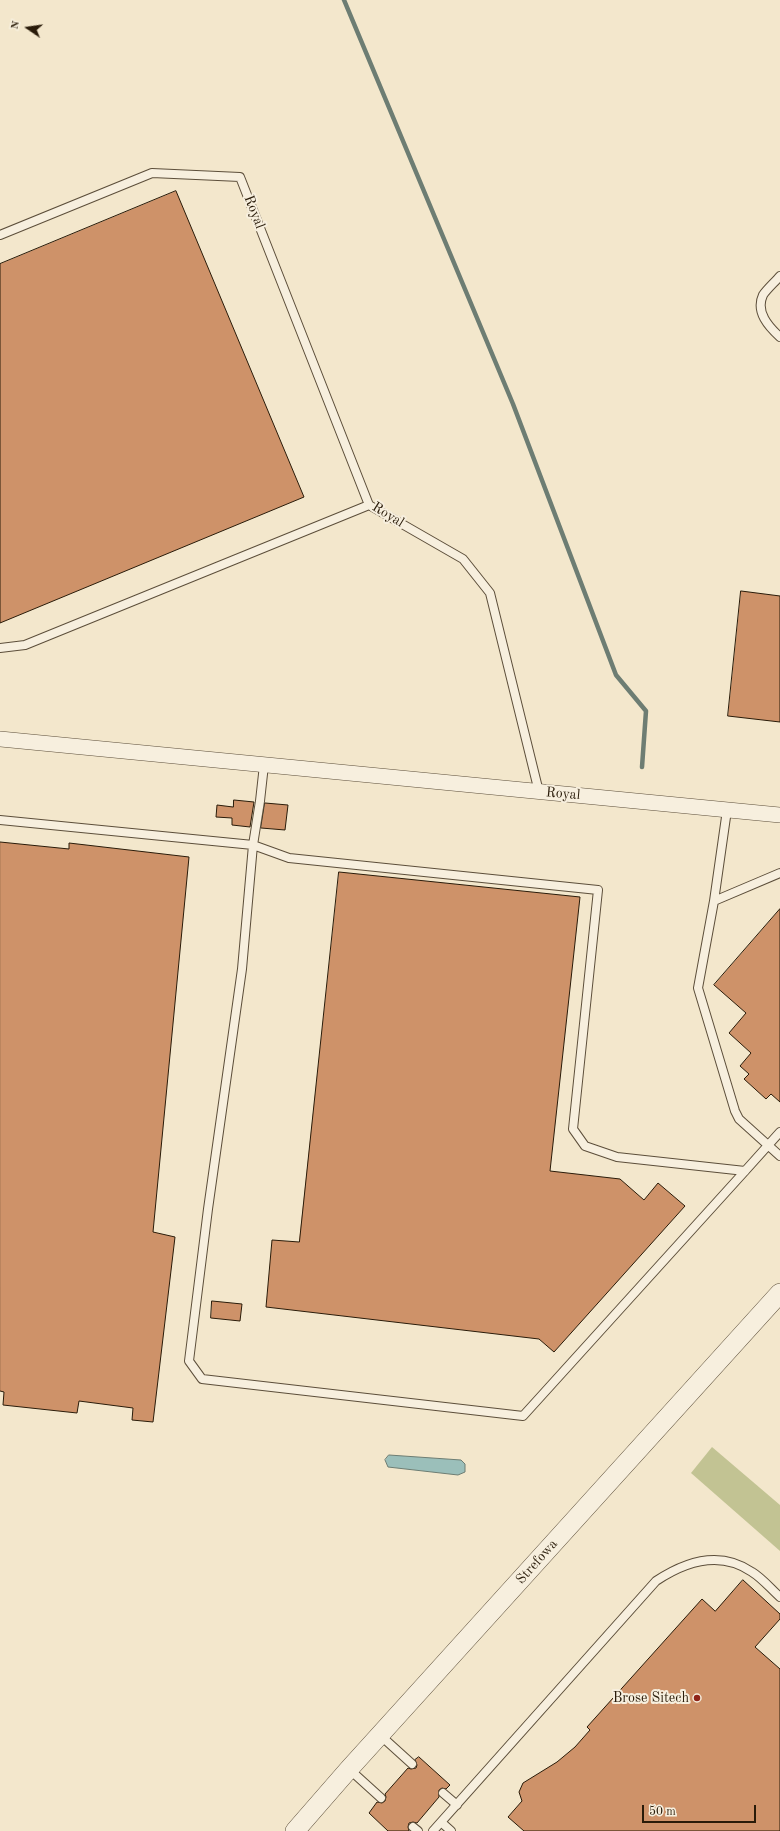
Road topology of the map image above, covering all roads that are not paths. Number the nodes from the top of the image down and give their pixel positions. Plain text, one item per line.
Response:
1 (0, 235) edge
2 (780, 276) edge
3 (780, 337) edge
4 (369, 505) junction
5 (0, 648) edge
6 (0, 739) edge
7 (264, 765) junction
8 (539, 792) junction
9 (727, 810) junction
10 (780, 815) edge
11 (0, 820) edge
12 (253, 845) junction
13 (780, 873) edge
14 (714, 901) junction
15 (780, 1132) edge
16 (769, 1145) junction
17 (780, 1156) edge
18 (746, 1171) junction
19 (780, 1293) edge
20 (780, 1597) edge
21 (380, 1735) junction
22 (412, 1764) dead end
23 (349, 1769) junction
24 (442, 1793) dead end
25 (381, 1798) dead end
26 (457, 1805) junction
27 (441, 1822) junction
28 (294, 1831) edge
29 (433, 1831) edge
30 (451, 1831) edge

1 - 4 lane, Royal
2 - 3 lane
4 - 5 lane
4 - 8 lane, Royal
6 - 7 street
7 - 8 street
7 - 12 lane
8 - 9 street, Royal
9 - 10 street, Royal
9 - 14 lane
11 - 12 lane
12 - 18 lane
12 - 18 lane
13 - 14 lane
14 - 16 lane
15 - 16 lane
16 - 17 lane
16 - 18 lane
19 - 21 street, Strefowa
20 - 26 lane
21 - 22 lane
21 - 23 street, Strefowa
23 - 25 lane
23 - 28 street, Strefowa
24 - 26 lane
26 - 27 lane
27 - 29 lane
27 - 30 lane

